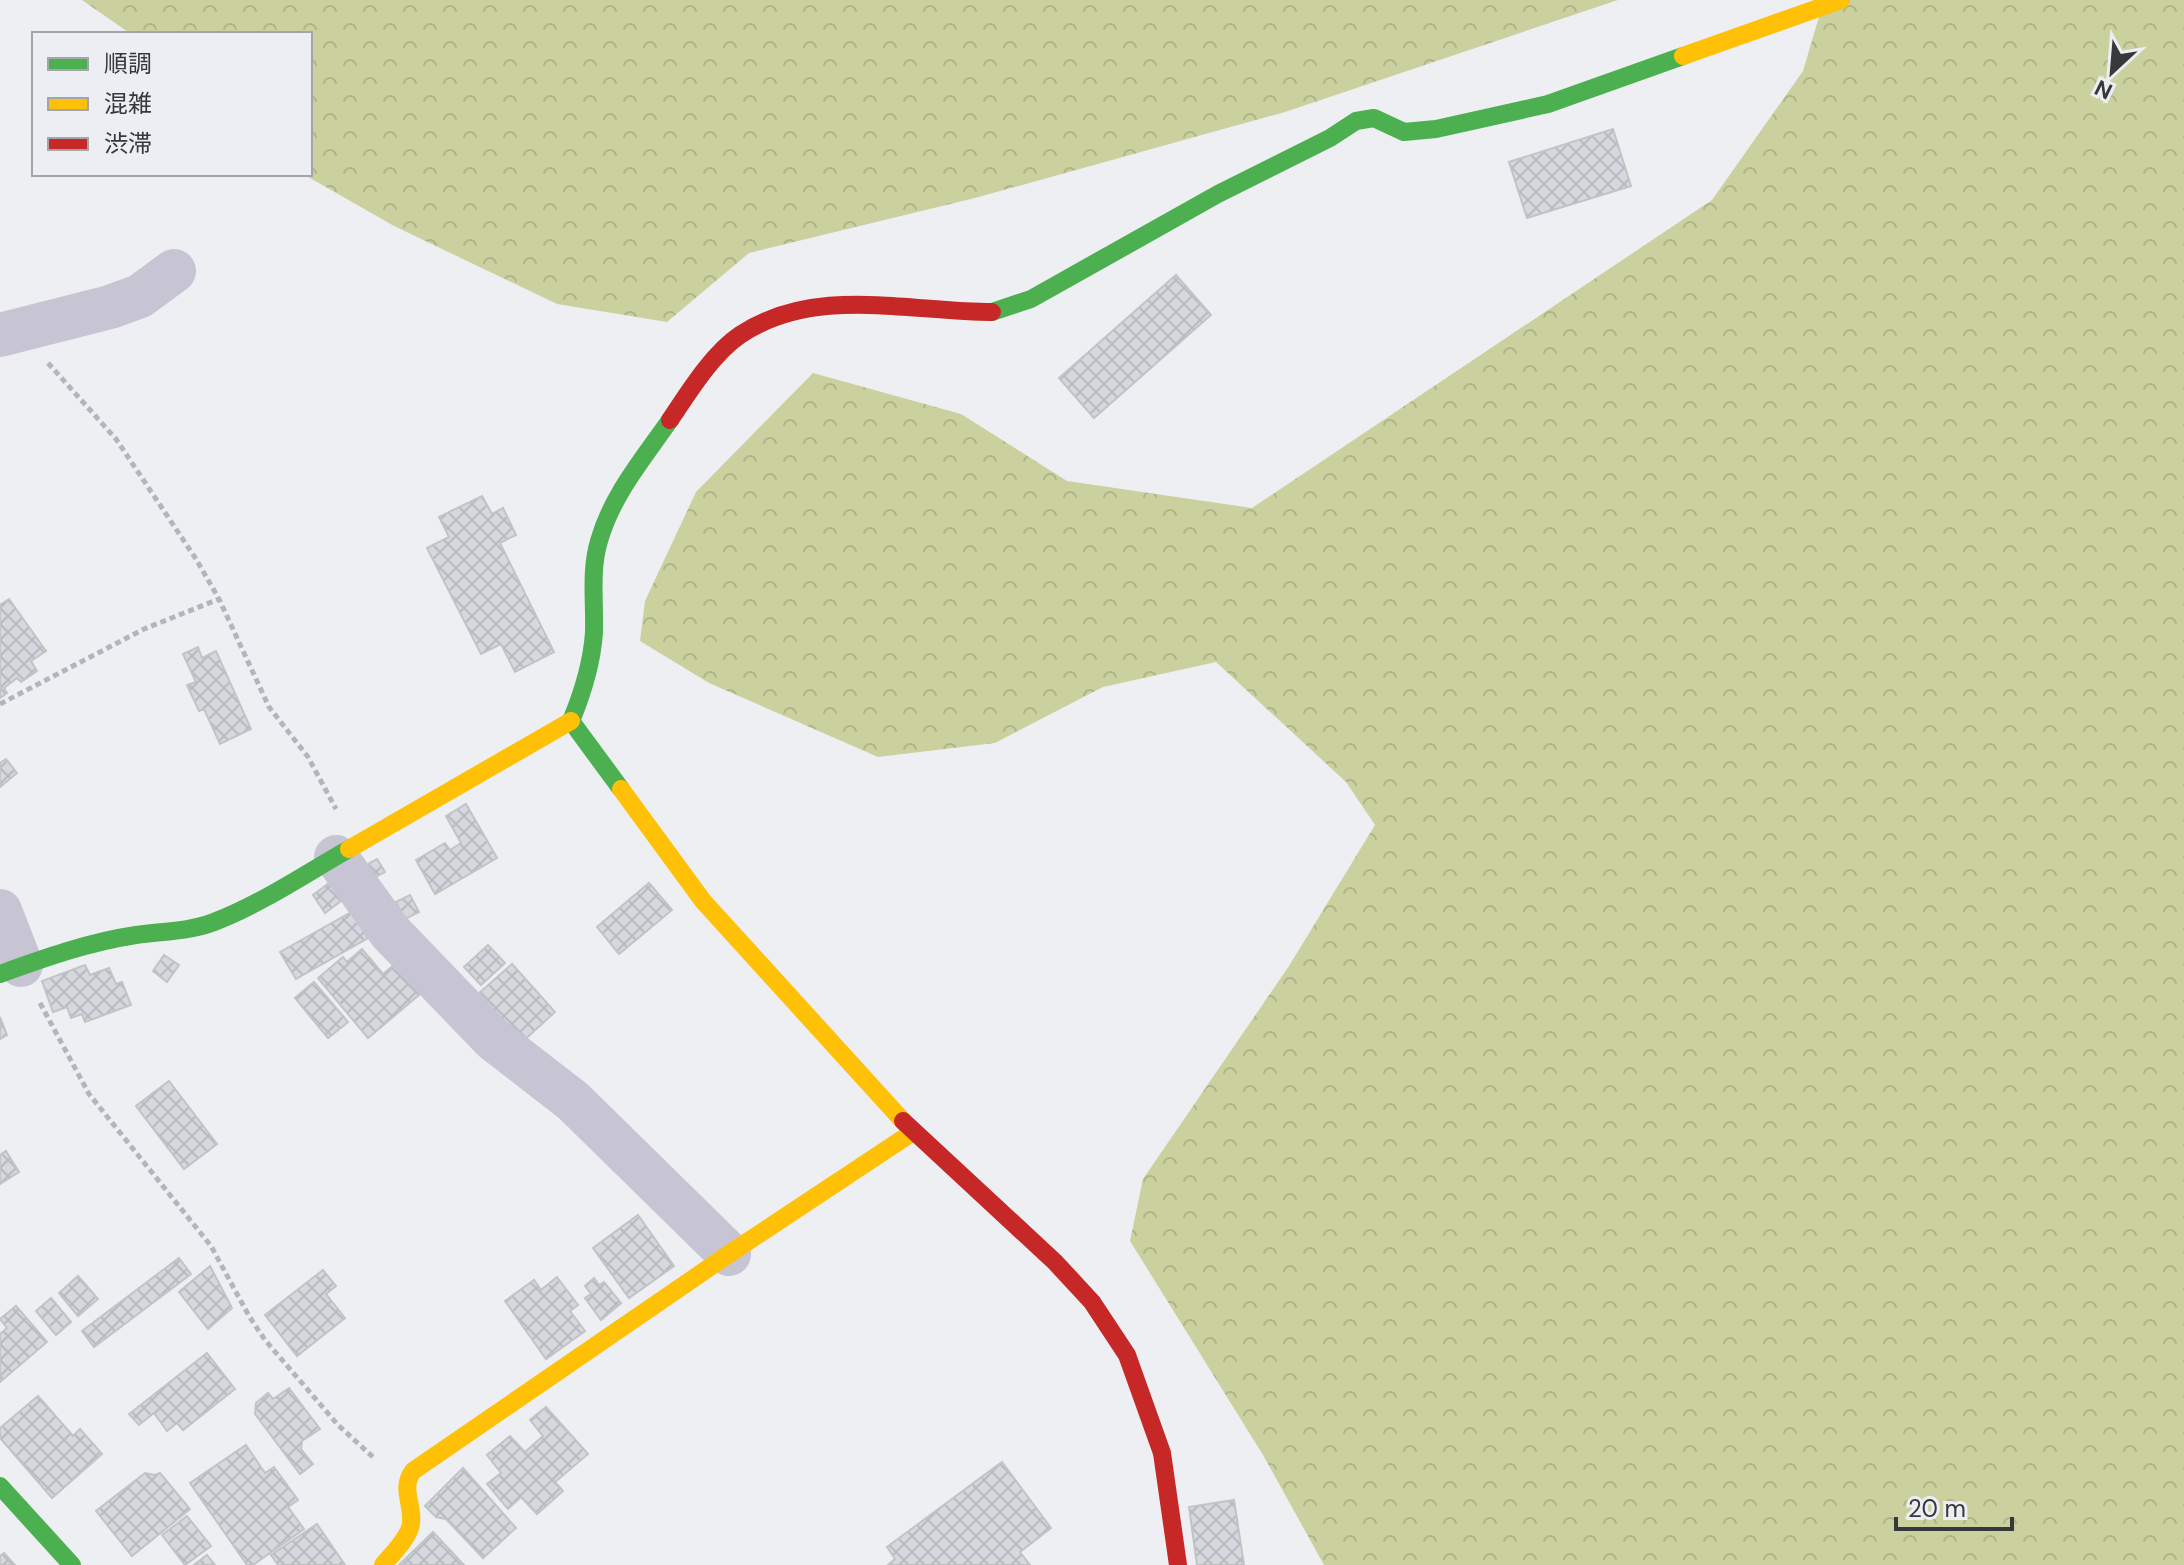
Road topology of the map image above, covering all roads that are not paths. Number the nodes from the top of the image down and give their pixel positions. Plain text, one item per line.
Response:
1 (1841, 0) edge
2 (174, 271) dead end
3 (15, 331) edge
4 (571, 721) junction
5 (344, 852) junction
6 (0, 911) edge
7 (10, 970) edge
8 (913, 1132) junction
9 (729, 1254) junction
10 (0, 1486) edge
11 (72, 1565) edge
12 (383, 1565) edge
13 (1178, 1565) edge

1 - 4 street
2 - 3 street
4 - 5 street
4 - 8 street
5 - 7 street
5 - 9 street
6 - 7 street
8 - 9 street
8 - 13 street
9 - 12 street
10 - 11 street

